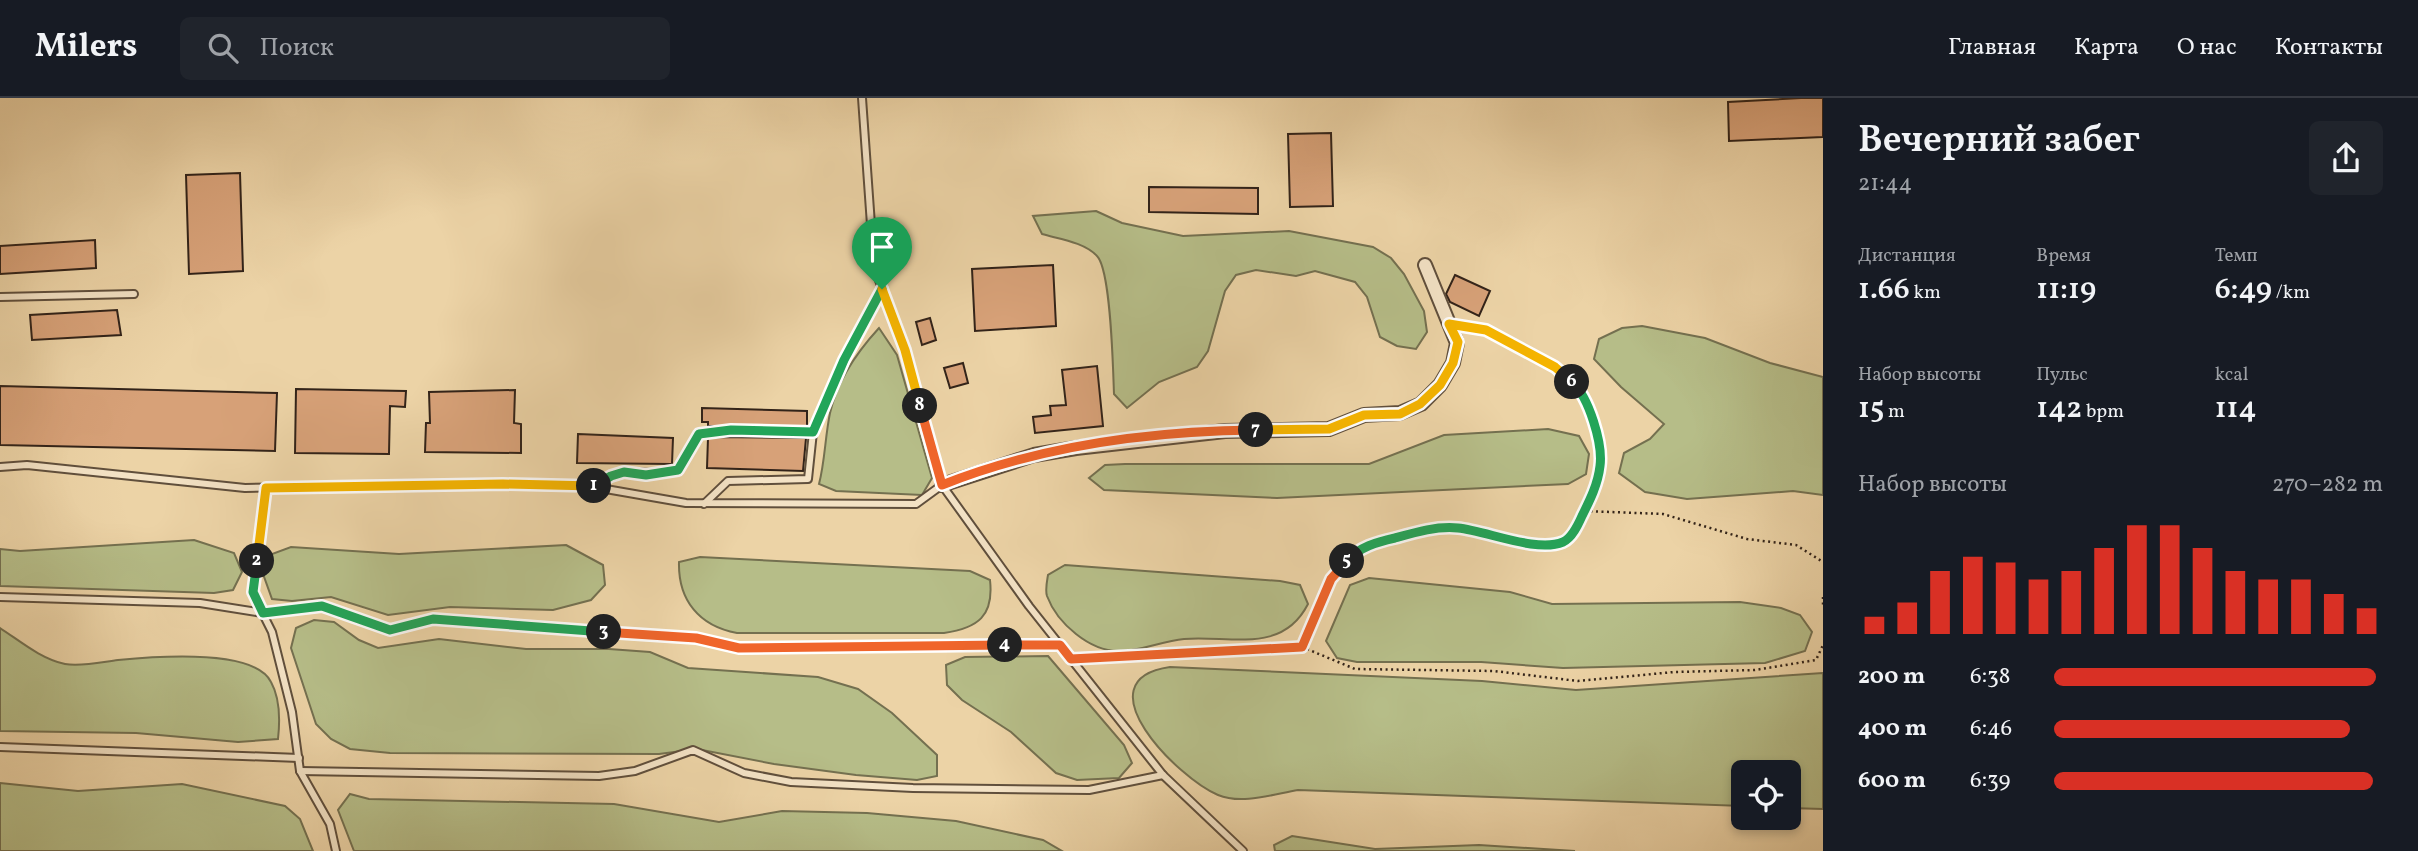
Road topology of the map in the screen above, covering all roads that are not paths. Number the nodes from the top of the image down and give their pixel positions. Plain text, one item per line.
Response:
1 (862, 98) edge
2 (1424, 265) dead end
3 (882, 289) junction
4 (134, 294) dead end
5 (0, 298) edge
6 (813, 432) junction
7 (0, 467) edge
8 (942, 485) junction
9 (266, 488) junction
10 (591, 488) junction
11 (704, 504) junction
12 (0, 597) edge
13 (263, 613) junction
14 (1060, 645) junction
15 (0, 747) edge
16 (299, 758) junction
17 (300, 771) junction
18 (1163, 775) junction
19 (336, 851) edge
20 (1243, 851) edge

1 - 3 lane
2 - 8 street
3 - 6 lane
3 - 8 lane
4 - 5 lane
6 - 10 lane
6 - 11 lane
7 - 9 lane
8 - 11 lane
8 - 14 lane
9 - 10 lane
9 - 13 lane
10 - 11 lane
12 - 13 lane
13 - 14 lane
13 - 16 lane
14 - 18 lane
15 - 16 lane
16 - 17 lane
17 - 18 lane
17 - 19 lane
18 - 20 lane

